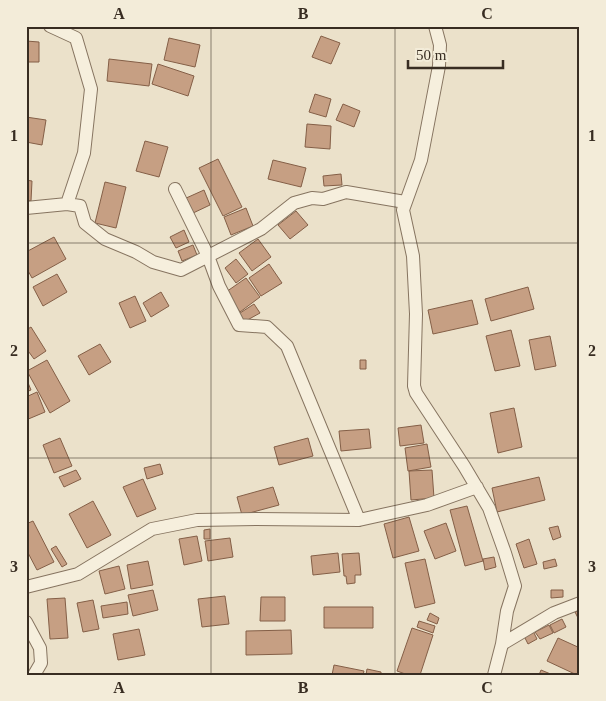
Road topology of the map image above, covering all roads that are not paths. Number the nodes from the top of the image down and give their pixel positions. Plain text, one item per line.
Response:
1 (50, 26) edge
2 (435, 26) edge
3 (175, 189) dead end
4 (405, 202) junction
5 (67, 204) junction
6 (26, 208) edge
7 (208, 256) junction
8 (477, 487) junction
9 (359, 520) junction
10 (26, 587) edge
11 (580, 603) edge
12 (26, 622) edge
13 (502, 644) junction
14 (34, 675) edge
15 (494, 675) edge

1 - 5 street
2 - 4 street
3 - 7 street
4 - 7 street
4 - 8 street
5 - 6 street
5 - 7 street
7 - 9 street
8 - 9 street
8 - 13 street
9 - 10 street
11 - 13 street
12 - 14 street
13 - 15 street

